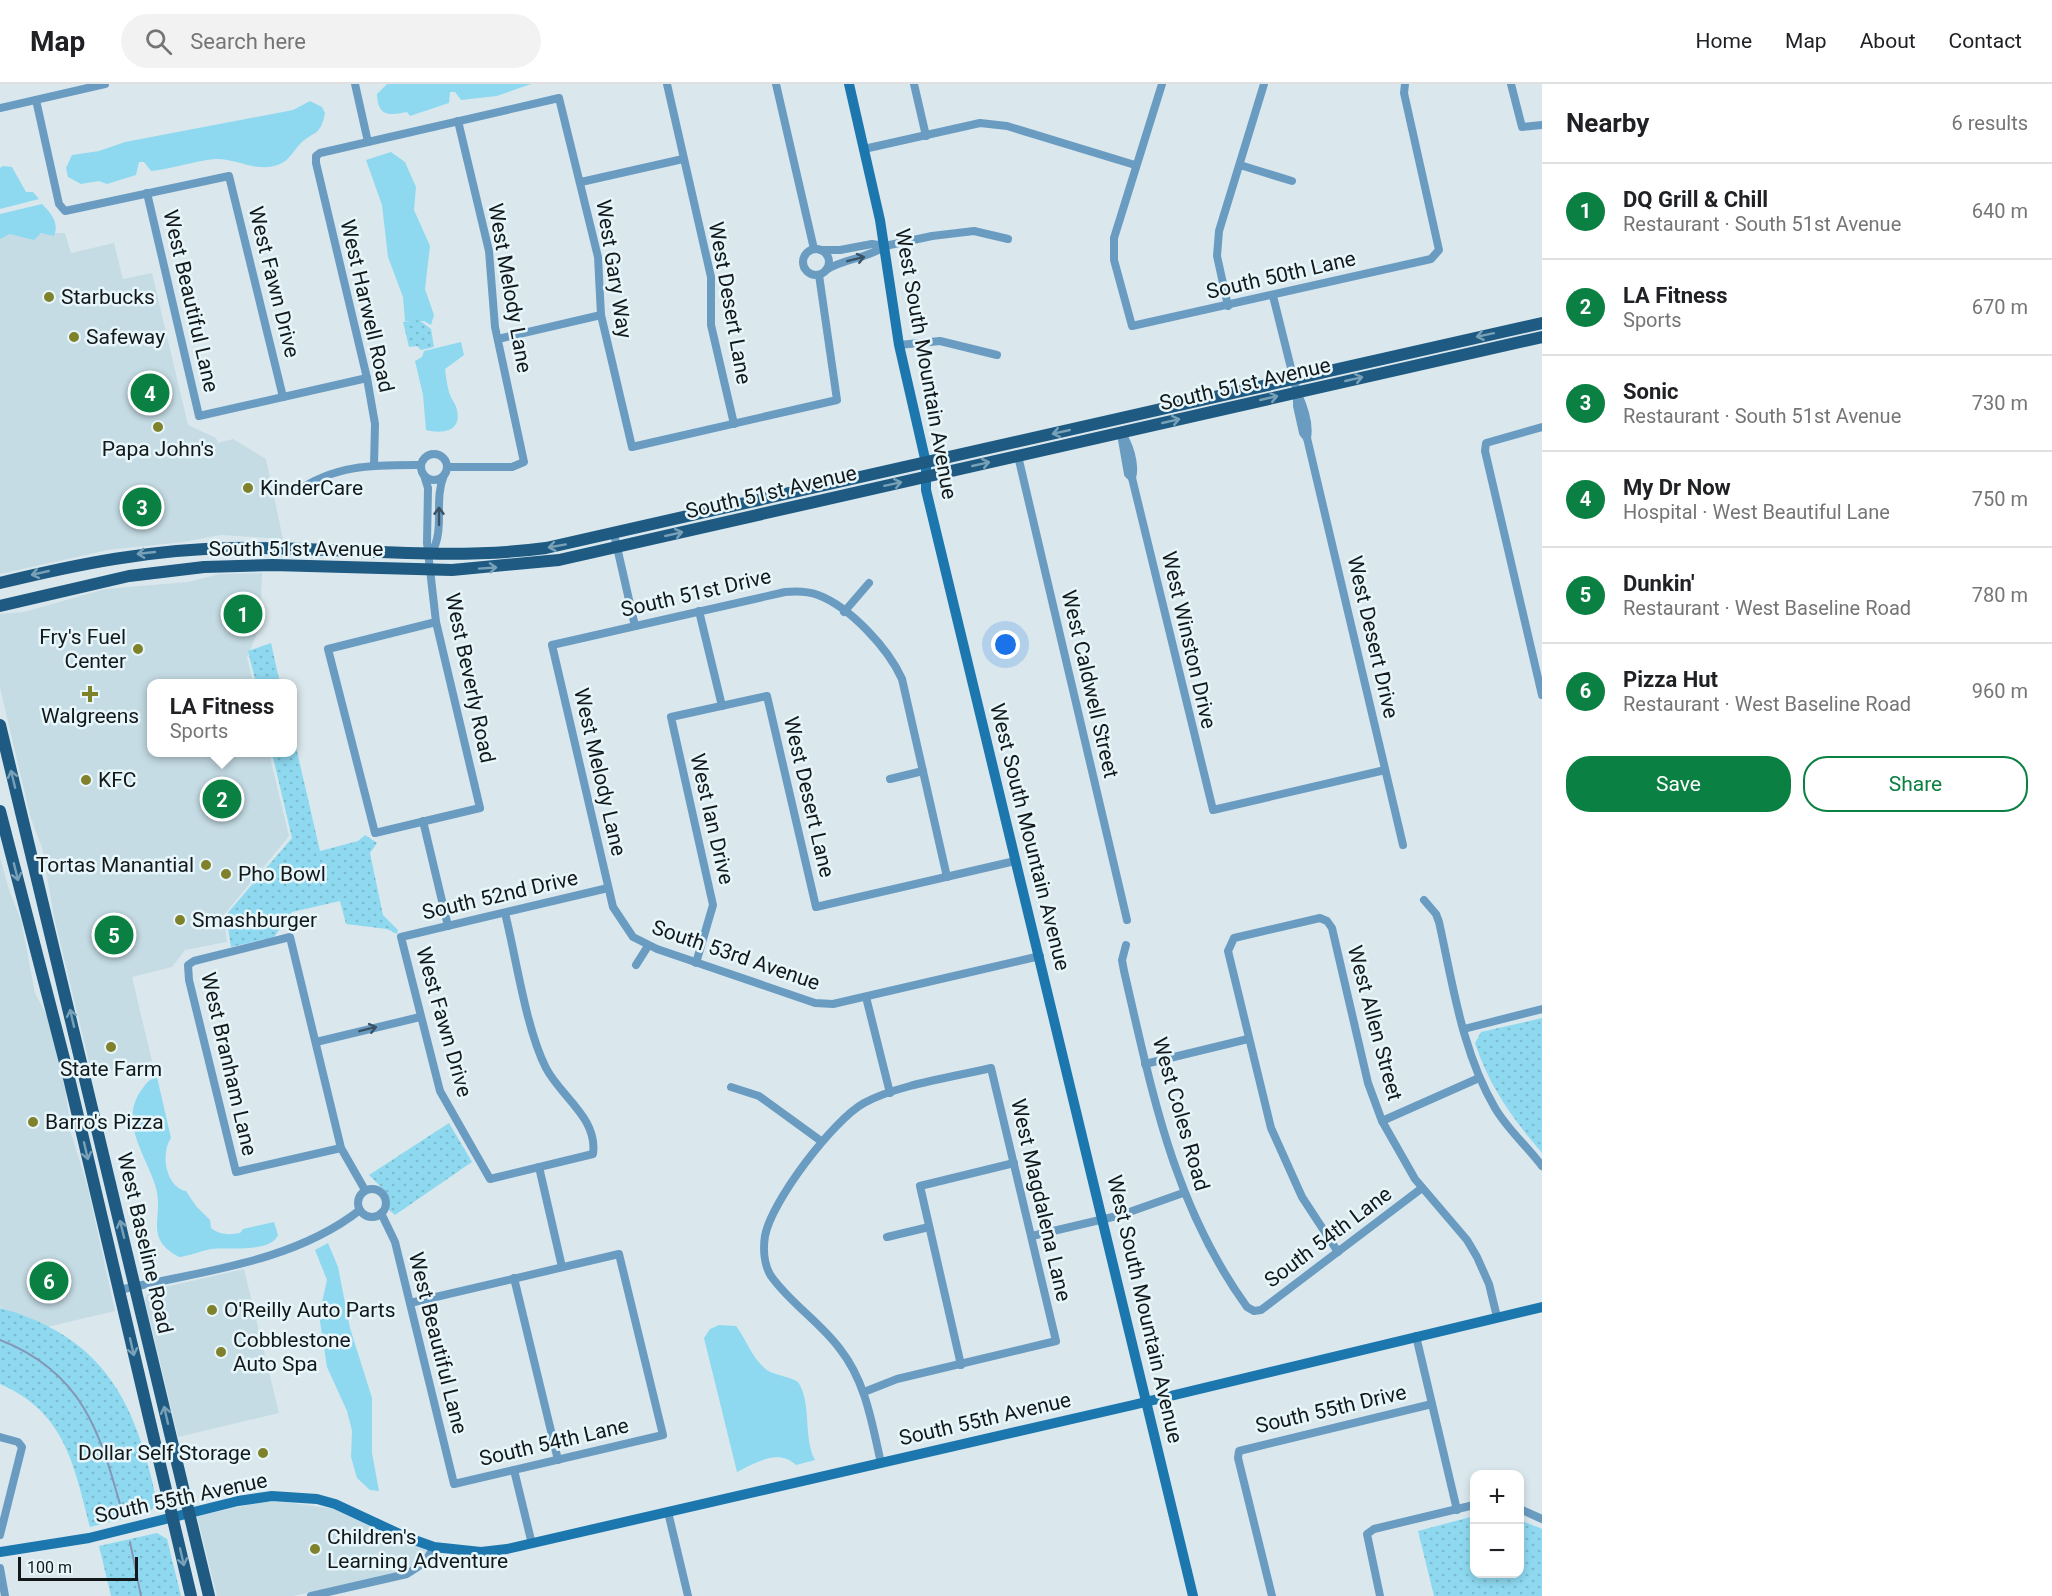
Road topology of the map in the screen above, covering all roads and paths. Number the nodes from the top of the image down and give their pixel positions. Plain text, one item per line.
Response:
1 (105, 84) edge
2 (355, 84) edge
3 (667, 84) edge
4 (776, 84) edge
5 (849, 84) edge
6 (914, 84) edge
7 (1162, 84) edge
8 (1264, 84) edge
9 (1405, 84) edge
10 (1510, 84) edge
11 (36, 100) junction
12 (0, 108) edge
13 (458, 121) junction
14 (1542, 125) edge
15 (926, 136) junction
16 (368, 142) junction
17 (864, 149) junction
18 (683, 159) junction
19 (1135, 165) junction
20 (1240, 165) junction
21 (1292, 181) dead end
22 (581, 182) junction
23 (147, 194) junction
24 (1008, 239) dead end
25 (885, 246) junction
26 (818, 250) junction
27 (822, 273) junction
28 (1273, 296) junction
29 (1228, 306) junction
30 (601, 315) junction
31 (1542, 323) edge
32 (1542, 337) edge
33 (498, 339) junction
34 (900, 345) junction
35 (997, 355) dead end
36 (367, 378) junction
37 (1293, 379) junction
38 (1297, 392) junction
39 (283, 397) junction
40 (1118, 419) junction
41 (734, 424) junction
42 (1542, 427) edge
43 (1121, 432) junction
44 (1018, 456) junction
45 (926, 463) junction
46 (421, 465) junction
47 (374, 466) junction
48 (446, 471) junction
49 (424, 475) junction
50 (924, 477) junction
51 (296, 492) dead end
52 (614, 534) junction
53 (617, 547) junction
54 (430, 555) junction
55 (430, 570) junction
56 (0, 583) edge
57 (869, 583) dead end
58 (0, 606) edge
59 (699, 611) junction
60 (844, 612) junction
61 (436, 622) junction
62 (635, 626) junction
63 (552, 645) joint
64 (1542, 695) edge
65 (722, 706) junction
66 (0, 725) edge
67 (1385, 770) junction
68 (923, 771) junction
69 (890, 779) dead end
70 (0, 811) edge
71 (423, 821) junction
72 (1403, 845) dead end
73 (1015, 861) junction
74 (947, 877) junction
75 (608, 888) junction
76 (1424, 900) dead end
77 (613, 907) joint
78 (505, 913) junction
79 (1128, 920) dead end
80 (448, 926) junction
81 (401, 937) joint
82 (1126, 945) dead end
83 (648, 946) junction
84 (1040, 956) junction
85 (696, 963) junction
86 (636, 965) dead end
87 (866, 997) junction
88 (1542, 1009) edge
89 (420, 1017) junction
90 (1464, 1029) junction
91 (1248, 1039) junction
92 (316, 1042) junction
93 (1145, 1064) junction
94 (1479, 1078) junction
95 (731, 1087) dead end
96 (890, 1093) junction
97 (1383, 1121) junction
98 (821, 1141) junction
99 (341, 1148) junction
100 (1014, 1163) junction
101 (1542, 1166) edge
102 (539, 1167) junction
103 (1422, 1188) junction
104 (365, 1190) junction
105 (1183, 1193) junction
106 (360, 1210) junction
107 (381, 1213) junction
108 (1104, 1219) junction
109 (929, 1227) junction
110 (1032, 1236) junction
111 (887, 1237) dead end
112 (1338, 1252) junction
113 (562, 1267) junction
114 (514, 1278) junction
115 (136, 1286) junction
116 (118, 1290) junction
117 (410, 1303) junction
118 (1542, 1307) edge
119 (1254, 1311) joint
120 (1497, 1317) junction
121 (1416, 1336) junction
122 (961, 1365) junction
123 (864, 1392) junction
124 (1147, 1402) junction
125 (1432, 1404) junction
126 (0, 1437) edge
127 (558, 1460) junction
128 (881, 1463) junction
129 (514, 1470) junction
130 (454, 1484) joint
131 (1470, 1506) edge
132 (1457, 1509) junction
133 (1524, 1511) edge
134 (668, 1512) junction
135 (189, 1513) junction
136 (172, 1518) junction
137 (1542, 1519) edge
138 (0, 1535) edge
139 (532, 1544) junction
140 (434, 1547) junction
141 (0, 1552) edge
142 (0, 1568) edge
143 (4, 1596) edge
144 (191, 1596) edge
145 (209, 1596) edge
146 (311, 1596) edge
147 (688, 1596) edge
148 (1193, 1596) edge
149 (1272, 1596) edge
150 (1380, 1596) edge

1 - 11 street
2 - 16 street
3 - 18 street, West Desert Lane
4 - 26 street
5 - 17 street, West South Mountain Avenue
6 - 15 street
7 - 19 street
8 - 20 street
9 - 28 street, South 50th Lane
10 - 14 street
11 - 12 street
11 - 23 street
13 - 16 street
13 - 22 street, West Gary Way
13 - 33 street, West Melody Lane
15 - 17 street
15 - 19 street
16 - 36 street, West Harwell Road
17 - 25 street, West South Mountain Avenue
18 - 22 street
18 - 41 street, West Desert Lane
19 - 29 street, South 50th Lane
20 - 21 street
20 - 29 street
22 - 30 street, West Gary Way
23 - 39 street, West Fawn Drive
23 - 39 street, West Beautiful Lane
24 - 25 street
25 - 26 street
27 -> 25 street
25 - 34 street, West South Mountain Avenue
26 - 27 street
26 - 27 street
27 - 41 street
28 - 29 street, South 50th Lane
28 - 37 street, West Desert Drive
30 - 33 street
30 - 41 street, West Gary Way
31 -> 37 main road, South 51st Avenue
38 -> 32 main road, South 51st Avenue
33 - 48 street, West Melody Lane
34 - 35 street
34 - 45 street, West South Mountain Avenue
36 - 39 street
36 - 47 street, West Harwell Road
37 - 38 street, West Desert Drive
37 - 40 main road, South 51st Avenue
43 -> 38 main road, South 51st Avenue
38 - 67 street, West Desert Drive
40 - 43 street, West Winston Drive
40 -> 45 main road, South 51st Avenue
42 - 64 street
43 - 44 main road, South 51st Avenue
43 - 67 street, West Winston Drive
50 -> 44 main road, South 51st Avenue
44 - 79 street, West Caldwell Street
45 - 50 street, West South Mountain Avenue
45 - 52 main road, South 51st Avenue
46 - 47 street
46 - 48 street
46 - 49 street
47 - 51 street
48 - 49 street
54 -> 48 street, West Beverly Road
49 - 54 street, West Beverly Road
53 -> 50 main road, South 51st Avenue
50 - 73 street, West South Mountain Avenue
52 - 53 street
52 -> 54 main road, South 51st Avenue
55 -> 53 main road, South 51st Avenue
53 - 62 street
54 - 55 street, West Beverly Road
54 -> 56 main road, South 51st Avenue
55 - 58 main road, South 51st Avenue
55 - 61 street, West Beverly Road
57 - 60 street
59 - 60 street, South 51st Drive
59 - 62 street, South 51st Drive
59 - 65 street
60 - 68 street
61 - 71 street, West Beverly Road
61 - 71 street
62 - 63 street, South 51st Drive
63 - 75 street, West Melody Lane
65 - 74 street, West Desert Lane
65 - 85 street, West Ian Drive
115 -> 66 main road, West Baseline Road
67 - 72 street, West Desert Drive
68 - 69 street
68 - 74 street
70 -> 116 main road, West Baseline Road
71 - 80 street, West Fawn Drive
73 - 74 street
73 - 84 street, West South Mountain Avenue
75 - 77 street, West Melody Lane
75 - 78 street, South 52nd Drive
76 - 90 street
77 - 83 street, South 53rd Avenue
78 - 80 street, South 52nd Drive
78 - 102 street
80 - 81 street, South 52nd Drive
81 - 89 street, West Fawn Drive
82 - 93 street, West Coles Road
83 - 85 street, South 53rd Avenue
83 - 86 street
84 - 87 street, South 53rd Avenue
84 - 108 street, West South Mountain Avenue
85 - 87 street, South 53rd Avenue
87 - 96 street
88 - 90 street
92 -> 89 street
89 - 102 street, West Fawn Drive
90 - 94 street
91 - 93 street
91 - 97 street, West Allen Street
91 - 112 street
92 - 99 street
92 - 99 street, West Branham Lane
93 - 105 street, West Coles Road
94 - 97 street
94 - 101 street
95 - 98 street
96 - 98 street
96 - 100 street, West Magdalena Lane
97 - 103 street, West Allen Street
98 - 123 street
99 - 104 street
100 - 109 street
100 - 110 street, West Magdalena Lane
102 - 113 street
103 - 112 street, South 54th Lane
103 - 120 street, West Allen Street
104 - 106 street
104 - 107 street
105 - 108 street
105 - 119 street, West Coles Road
106 - 107 street
106 - 115 street
107 - 117 street, West Beautiful Lane
108 - 110 street
108 - 124 street, West South Mountain Avenue
109 - 111 street
109 - 122 street
110 - 122 street, West Magdalena Lane
112 - 119 street, South 54th Lane
113 - 114 street
113 - 127 street, South 54th Lane
114 - 117 street
114 - 127 street
115 - 116 street
135 -> 115 main road, West Baseline Road
116 -> 136 main road, West Baseline Road
117 - 130 street, West Beautiful Lane
118 - 120 street, South 55th Avenue
120 - 121 street, South 55th Avenue
121 - 124 street, South 55th Avenue
121 - 125 street
122 - 123 street
123 - 128 street
124 - 128 street, South 55th Avenue
124 - 148 street, West South Mountain Avenue
125 - 132 street
125 - 149 street, South 55th Drive
126 - 138 street
127 - 129 street, South 54th Lane
128 - 134 street, South 55th Avenue
129 - 130 street, South 54th Lane
129 - 139 street
131 - 132 street
132 - 150 street
133 - 137 street
134 - 139 street, South 55th Avenue
134 - 147 street
135 - 136 street, South 55th Avenue
135 - 140 street, South 55th Avenue
135 - 145 main road, West Baseline Road
136 - 141 street, South 55th Avenue
136 -> 144 main road, West Baseline Road
139 - 140 street, South 55th Avenue
140 - 146 street
142 - 143 street

